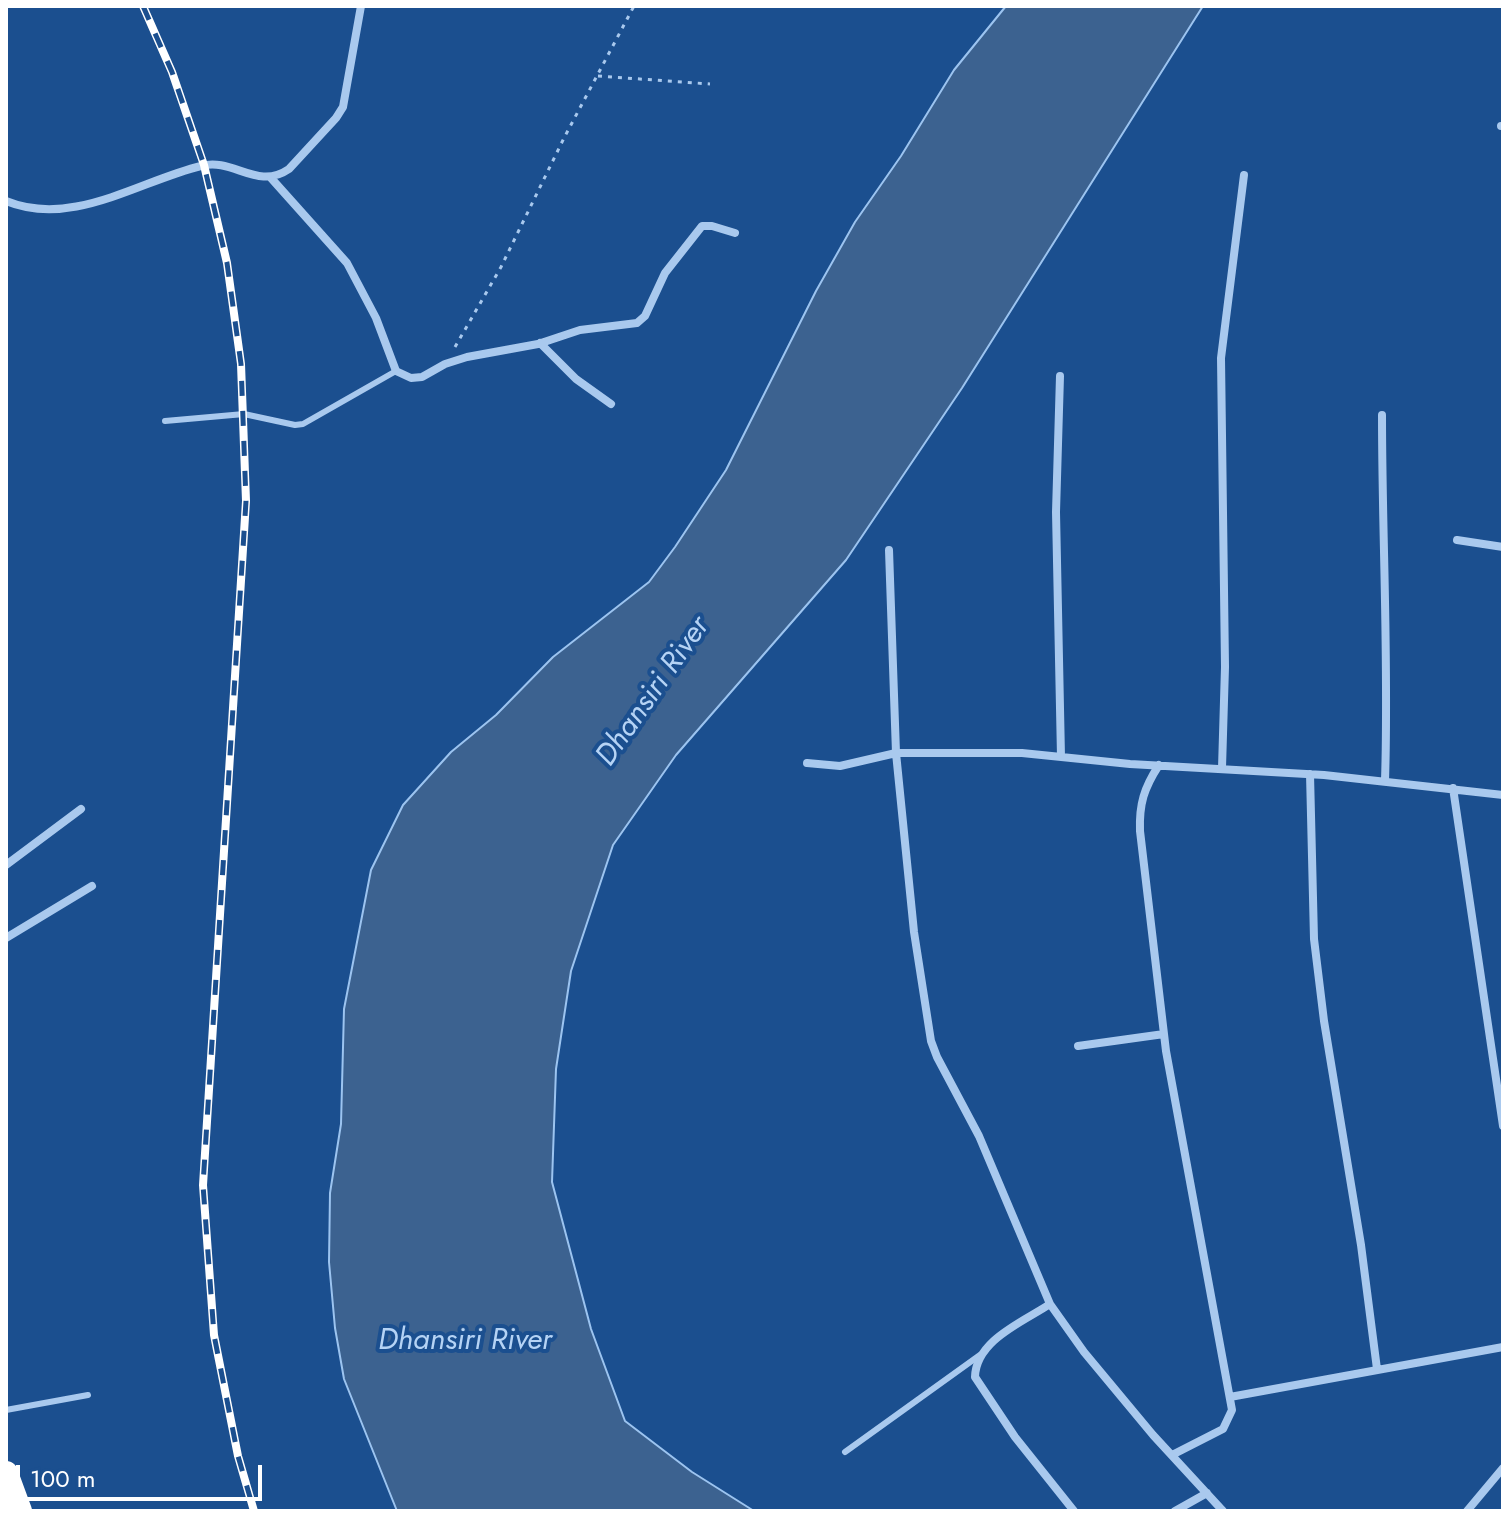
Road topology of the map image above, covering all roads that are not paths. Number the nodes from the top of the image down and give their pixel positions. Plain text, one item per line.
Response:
1 (361, 6) edge
2 (1244, 175) dead end
3 (271, 178) junction
4 (6, 201) edge
5 (735, 233) dead end
6 (540, 343) junction
7 (396, 371) junction
8 (1060, 376) dead end
9 (611, 404) dead end
10 (1382, 415) dead end
11 (165, 421) dead end
12 (1457, 540) dead end
13 (1503, 547) edge
14 (889, 550) dead end
15 (896, 753) junction
16 (1061, 757) junction
17 (807, 763) dead end
18 (1159, 765) junction
19 (1222, 768) junction
20 (1310, 774) junction
21 (1385, 781) junction
22 (1453, 788) junction
23 (1503, 795) edge
24 (81, 809) dead end
25 (6, 865) edge
26 (92, 886) dead end
27 (6, 938) edge
28 (1164, 1034) junction
29 (1078, 1046) dead end
30 (1503, 1126) edge
31 (1050, 1304) junction
32 (1503, 1347) edge
33 (980, 1355) junction
34 (1377, 1369) junction
35 (88, 1395) dead end
36 (1230, 1397) junction
37 (6, 1410) edge
38 (845, 1452) dead end
39 (1172, 1455) junction
40 (1503, 1468) edge
41 (6, 1473) edge
42 (1207, 1493) junction
43 (20, 1511) edge
44 (1074, 1511) edge
45 (1175, 1511) edge
46 (1223, 1511) edge
47 (1467, 1511) edge

1 - 3 street
2 - 19 street
3 - 4 street
3 - 7 street
5 - 6 street
6 - 7 street
6 - 9 street
7 - 11 lane
8 - 16 street
10 - 21 street
12 - 13 street
14 - 15 street
15 - 16 street
15 - 17 street
15 - 31 street
16 - 18 street
18 - 19 street
18 - 28 street
19 - 20 street
20 - 21 street
20 - 34 street
21 - 22 street
22 - 23 street
22 - 30 street
24 - 25 street
26 - 27 street
28 - 29 street
28 - 36 street
31 - 33 street
31 - 39 street
32 - 34 street
33 - 38 lane
33 - 44 street
34 - 36 street
35 - 37 lane
36 - 39 street
39 - 42 street
40 - 47 street
41 - 43 highway
42 - 45 street
42 - 46 street

